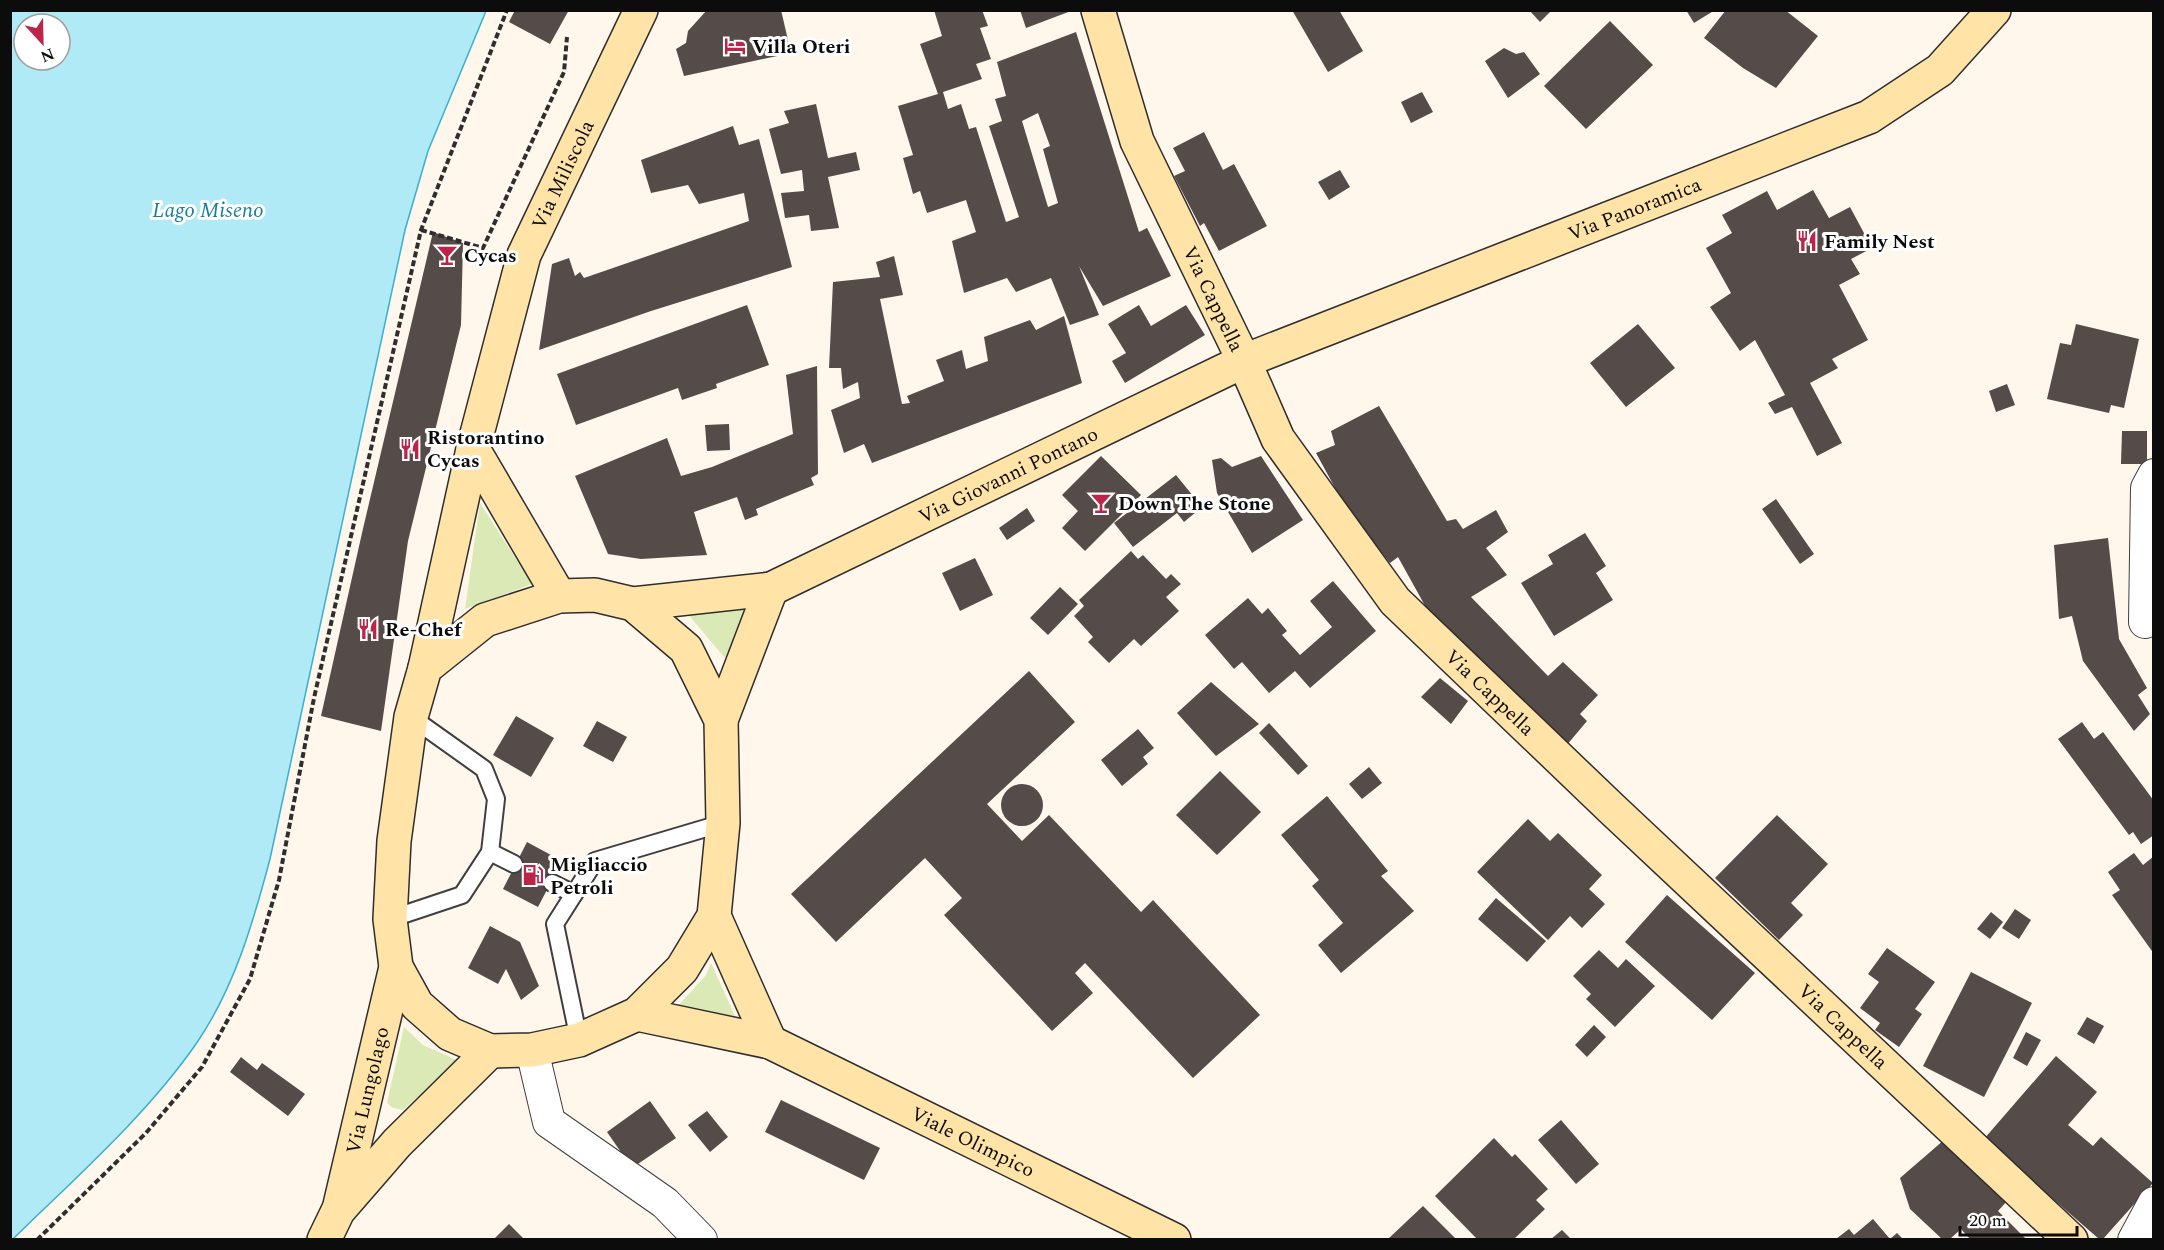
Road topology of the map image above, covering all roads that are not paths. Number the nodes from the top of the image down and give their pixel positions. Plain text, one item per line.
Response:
1 (641, 10) edge
2 (1098, 10) edge
3 (1994, 10) edge
4 (1244, 361) junction
5 (473, 449) junction
6 (2154, 475) edge
7 (771, 589) junction
8 (559, 596) junction
9 (633, 604) junction
10 (2145, 622) dead end
11 (425, 668) junction
12 (411, 717) junction
13 (721, 720) junction
14 (723, 823) junction
15 (490, 852) junction
16 (514, 864) dead end
17 (552, 883) dead end
18 (574, 894) junction
19 (714, 915) junction
20 (390, 919) junction
21 (396, 967) junction
22 (637, 1014) junction
23 (579, 1040) junction
24 (770, 1042) junction
25 (532, 1050) junction
26 (490, 1051) junction
27 (2154, 1203) edge
28 (331, 1225) edge
29 (701, 1239) edge
30 (1174, 1239) edge
31 (2071, 1239) edge
32 (2134, 1239) edge

1 - 5 street, Via Miliscola
2 - 4 street, Via Cappella
3 - 4 street, Via Panoramica
4 - 7 street, Via Giovanni Pontano
4 - 31 street, Via Cappella
5 - 8 street
5 - 11 street, Via Miliscola
6 - 10 street
7 - 9 street, Via Giovanni Pontano
7 - 13 street
8 - 9 street
8 - 11 street
9 - 13 street
11 - 12 street, Via Miliscola
12 - 15 lane
12 - 20 street, Via Miliscola
13 - 14 street
14 - 18 lane
14 - 19 street
15 - 16 lane
15 - 20 lane
17 - 18 lane
18 - 23 lane
19 - 22 street
19 - 24 street
20 - 21 street, Via Miliscola
21 - 26 street
21 - 28 street, Via Lungolago
22 - 23 street
22 - 24 street, Viale Olimpico
23 - 25 street
24 - 30 street, Viale Olimpico
25 - 26 street
25 - 29 street
26 - 28 street, Via Lungolago
27 - 32 street

